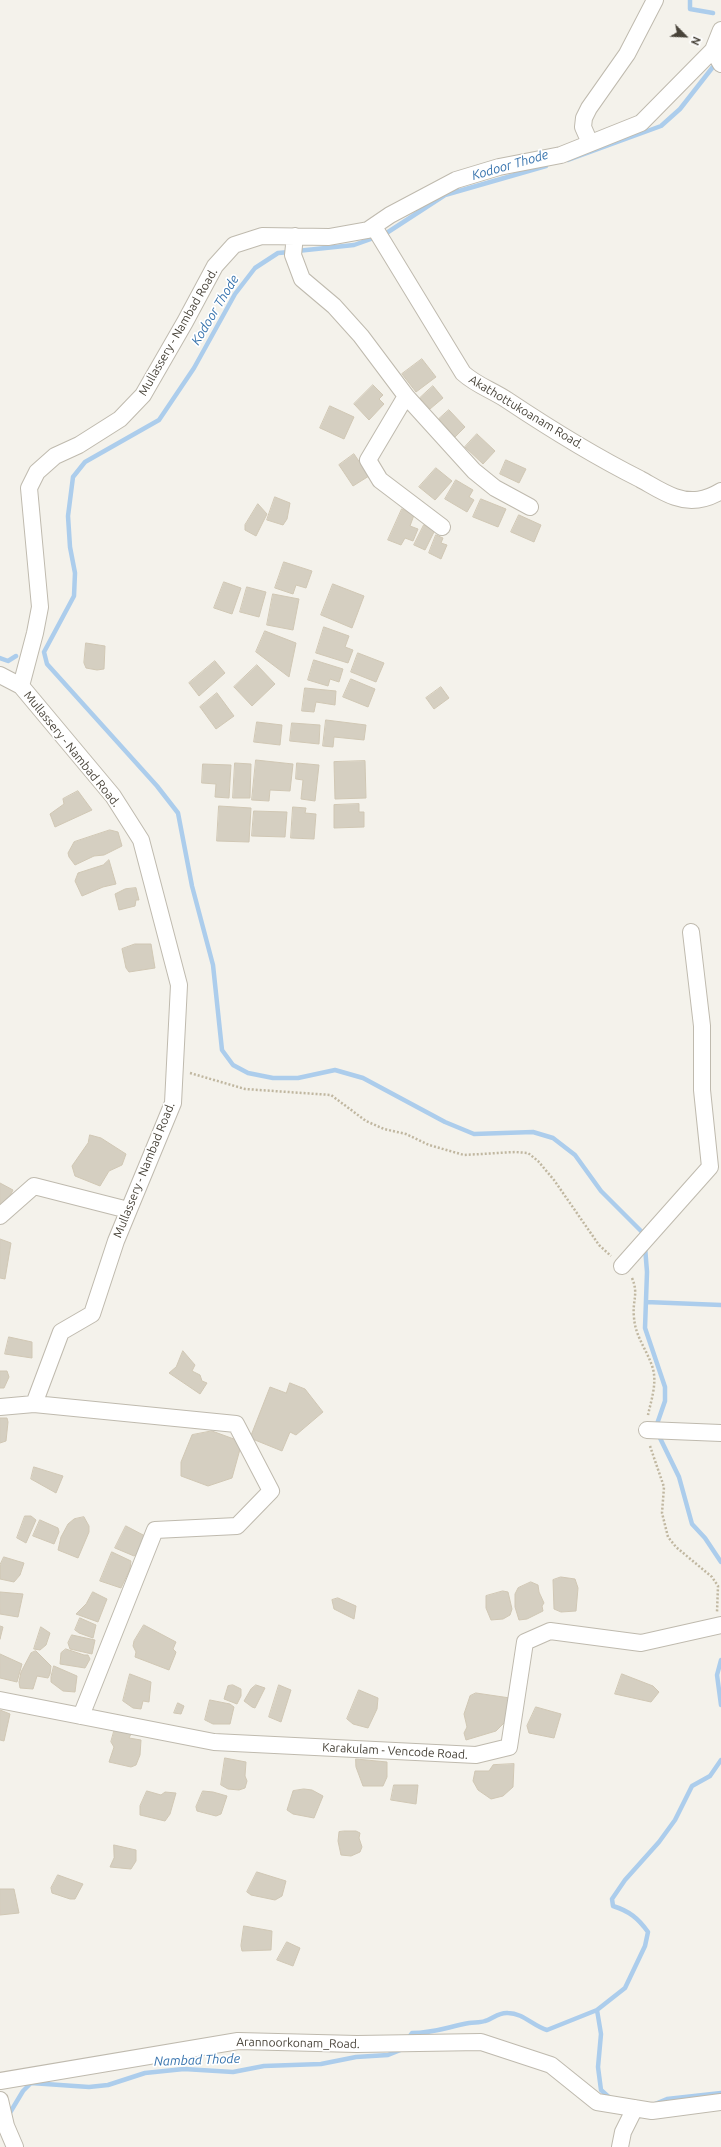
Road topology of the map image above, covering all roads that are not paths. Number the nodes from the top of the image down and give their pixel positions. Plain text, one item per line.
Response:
1 (655, 0) edge
2 (721, 30) edge
3 (717, 57) edge
4 (590, 143) junction
5 (374, 228) junction
6 (294, 246) junction
7 (406, 396) junction
8 (721, 491) edge
9 (530, 507) dead end
10 (442, 527) dead end
11 (0, 675) edge
12 (21, 686) junction
13 (691, 932) dead end
14 (128, 1210) junction
15 (0, 1216) edge
16 (622, 1266) road end
17 (34, 1404) junction
18 (0, 1406) edge
19 (647, 1430) road end
20 (721, 1433) edge
21 (718, 1626) edge
22 (0, 1700) edge
23 (81, 1716) junction
24 (0, 2081) edge
25 (0, 2100) edge
26 (721, 2102) edge
27 (635, 2108) junction
28 (15, 2147) edge
29 (620, 2147) edge

1 - 4 street
2 - 3 street, Mullassery - Nambad Road.
3 - 4 street, Mullassery - Nambad Road.
4 - 5 street, Mullassery - Nambad Road.
5 - 6 street, Mullassery - Nambad Road.
5 - 8 street, Akathottukoanam Road.
6 - 7 street
6 - 12 street, Mullassery - Nambad Road.
7 - 9 street
7 - 10 street
11 - 12 street
12 - 14 street, Mullassery - Nambad Road.
13 - 16 street
14 - 15 street
14 - 17 street, Mullassery - Nambad Road.
17 - 18 street
17 - 23 street
19 - 20 street
21 - 23 street, Karakulam - Vencode Road.
22 - 23 street, Karakulam - Vencode Road.
24 - 27 street, Arannoorkonam_Road.
25 - 28 street
26 - 27 street, Arannoorkonam_Road.
27 - 29 street

